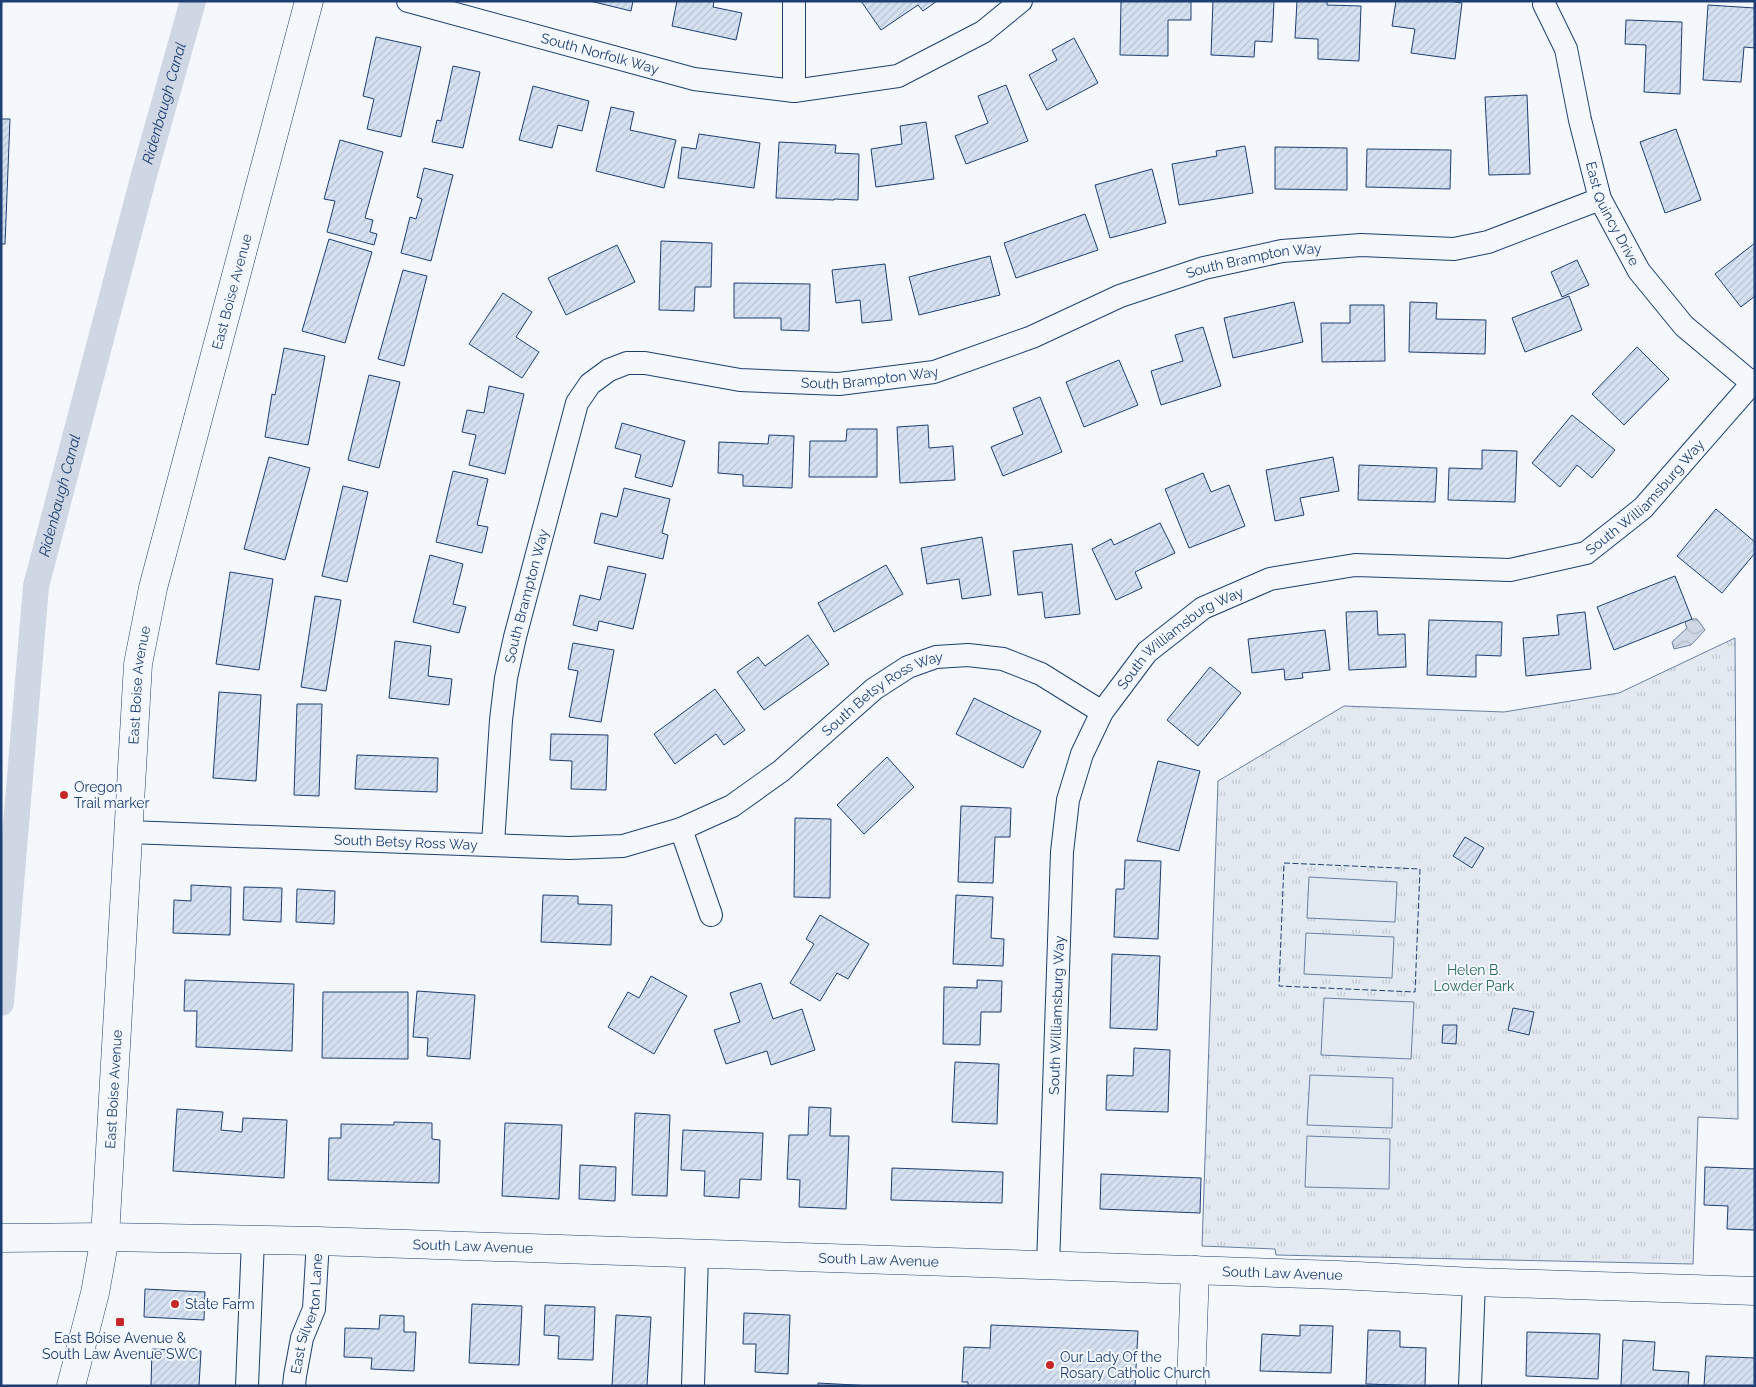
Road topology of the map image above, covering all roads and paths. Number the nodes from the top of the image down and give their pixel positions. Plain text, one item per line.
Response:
1 (309, 1) edge
2 (408, 1) edge
3 (794, 1) edge
4 (1021, 1) edge
5 (1544, 2) edge
6 (794, 91) junction
7 (1600, 199) junction
8 (1753, 382) edge
9 (1102, 712) junction
10 (681, 830) junction
11 (128, 832) junction
12 (493, 844) junction
13 (711, 915) dead end
14 (6, 1238) edge
15 (105, 1238) junction
16 (253, 1240) junction
17 (318, 1241) junction
18 (697, 1254) junction
19 (1048, 1266) junction
20 (1195, 1270) junction
21 (1474, 1282) junction
22 (1755, 1291) edge
23 (71, 1386) edge
24 (247, 1386) edge
25 (294, 1386) edge
26 (693, 1386) edge
27 (1190, 1386) edge
28 (1470, 1386) edge

1 - 11 street, East Boise Avenue
2 - 6 street, South Norfolk Way
3 - 6 street
4 - 6 street, South Norfolk Way
5 - 7 street, East Quincy Drive
7 - 8 street, East Quincy Drive
7 - 12 street, South Brampton Way
8 - 9 street, South Williamsburg Way
9 - 10 street, South Betsy Ross Way
9 - 19 street, South Williamsburg Way
10 - 12 street, South Betsy Ross Way
10 - 13 street
11 - 12 street, South Betsy Ross Way
11 - 15 street, East Boise Avenue
14 - 15 street, South Law Avenue
15 - 16 street, South Law Avenue
15 - 23 street, East Boise Avenue
16 - 17 street, South Law Avenue
16 - 24 street
17 - 18 street, South Law Avenue
17 - 25 street, East Silverton Lane
18 - 19 street, South Law Avenue
18 - 26 street
19 - 20 street, South Law Avenue
20 - 21 street, South Law Avenue
20 - 27 street
21 - 22 street, South Law Avenue
21 - 28 street

